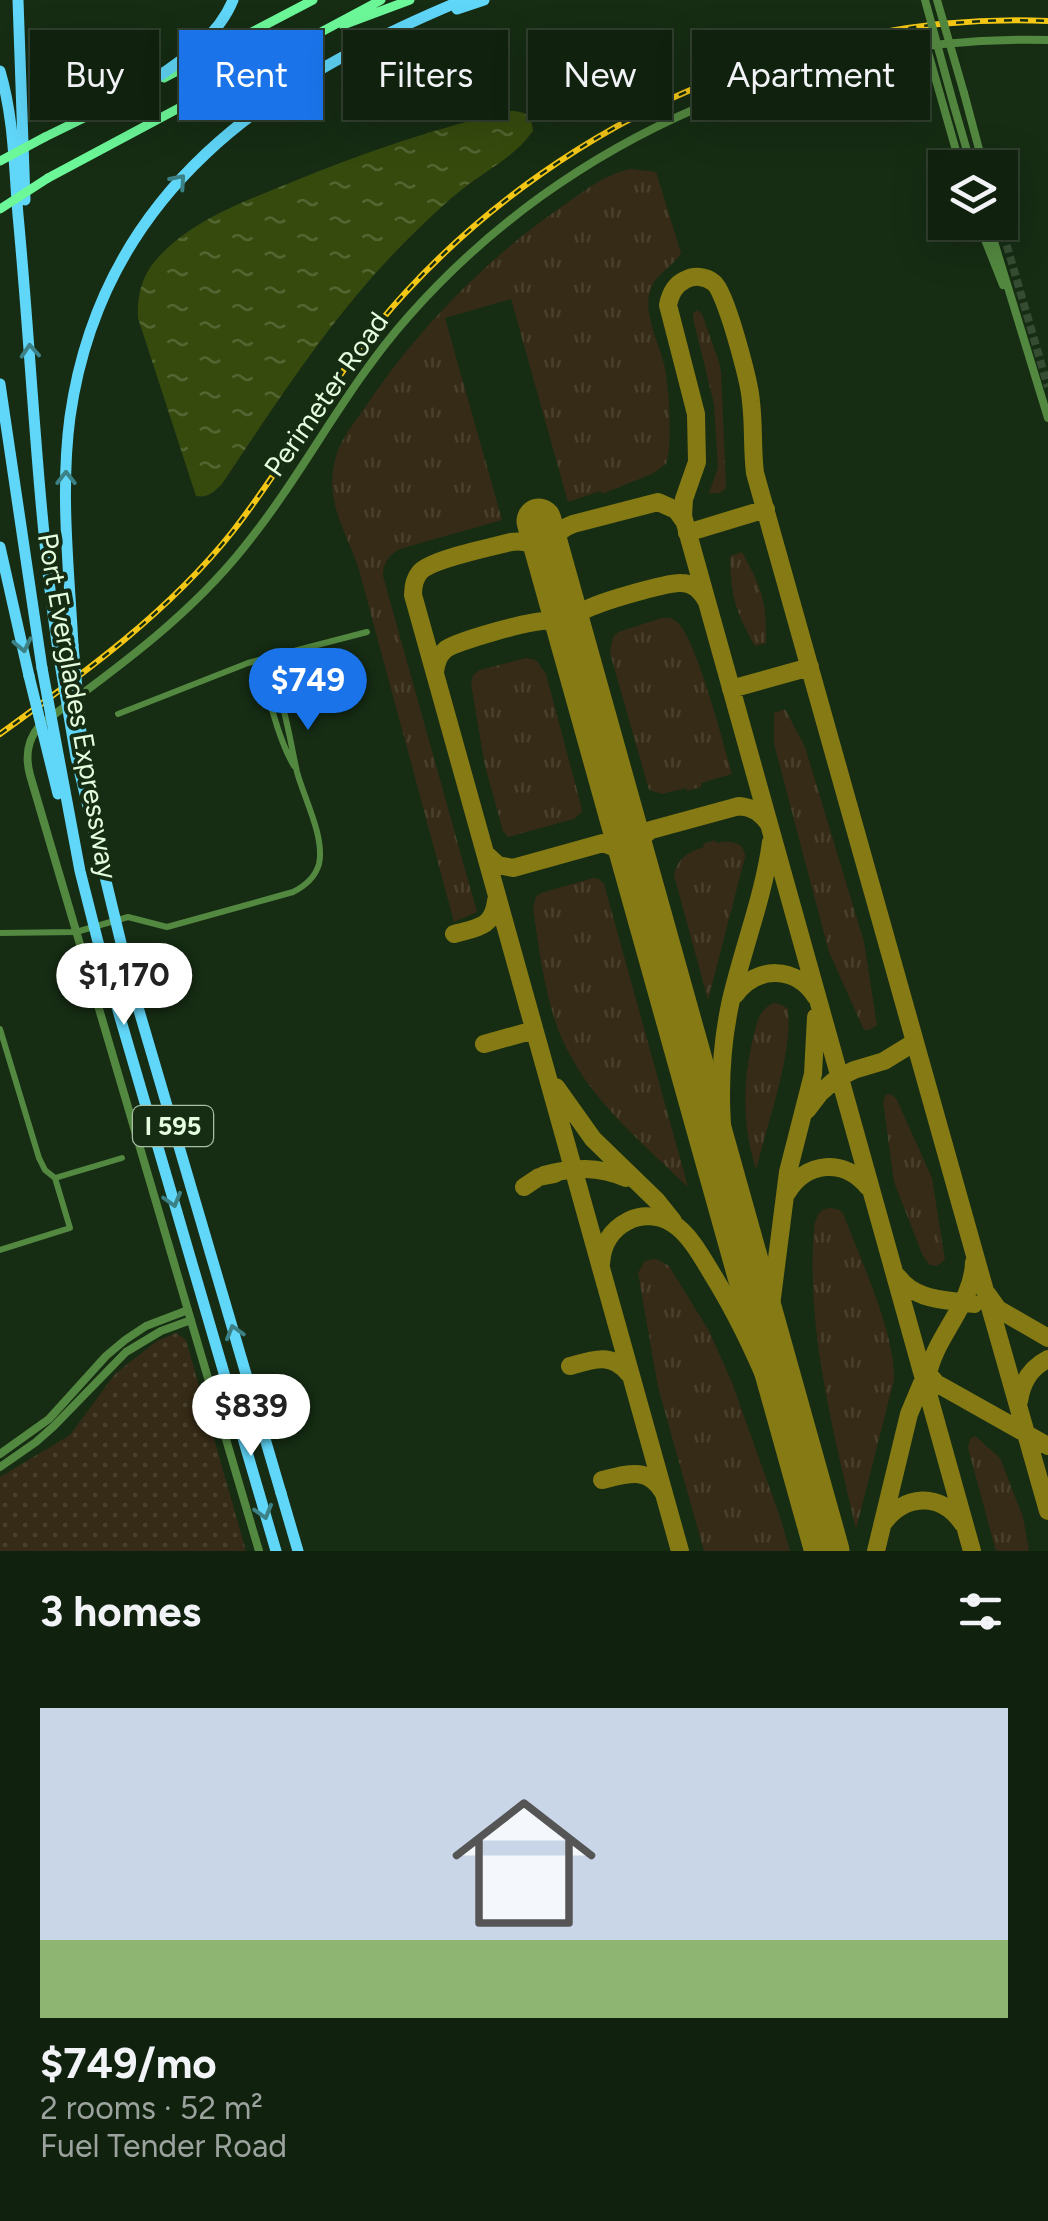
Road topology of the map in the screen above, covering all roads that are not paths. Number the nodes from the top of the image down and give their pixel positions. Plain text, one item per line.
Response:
1 (18, 0) edge
2 (233, 0) edge
3 (313, 0) edge
4 (381, 0) edge
5 (410, 0) edge
6 (462, 0) edge
7 (484, 0) edge
8 (925, 0) edge
9 (937, 0) edge
10 (414, 21) junction
11 (323, 31) edge
12 (323, 32) edge
13 (1048, 40) edge
14 (930, 45) edge
15 (930, 59) edge
16 (0, 71) edge
17 (159, 75) edge
18 (159, 80) edge
19 (179, 108) edge
20 (692, 111) edge
21 (79, 120) edge
22 (957, 150) edge
23 (967, 150) edge
24 (979, 150) edge
25 (0, 160) edge
26 (0, 206) edge
27 (985, 240) edge
28 (993, 240) edge
29 (26, 279) junction
30 (1011, 303) junction
31 (0, 384) edge
32 (1048, 418) edge
33 (0, 546) edge
34 (367, 632) dead end
35 (263, 658) junction
36 (118, 714) dead end
37 (76, 757) junction
38 (80, 870) junction
39 (76, 932) junction
40 (0, 933) edge
41 (0, 1029) edge
42 (122, 1158) dead end
43 (55, 1178) junction
44 (0, 1250) edge
45 (188, 1310) junction
46 (191, 1320) junction
47 (0, 1454) edge
48 (0, 1467) edge
49 (258, 1551) edge
50 (276, 1551) edge
51 (298, 1551) edge

1 - 29 highway
2 - 17 highway
3 - 18 main road
4 - 11 main road
5 - 12 main road
6 - 10 highway
7 - 10 highway
8 - 23 street, bridge
9 - 24 street, bridge
37 -> 10 highway, bridge
13 - 14 street, Perimeter Road
15 - 22 street
16 - 29 highway, Port Everglades Expressway
19 - 26 main road, bridge
20 - 39 street, Perimeter Road
21 - 25 main road, bridge
27 - 30 street
28 - 30 street
37 -> 29 highway, Port Everglades Expressway / I 595, bridge
30 - 32 street
31 - 38 highway, Port Everglades Expressway / I 595, bridge
33 -> 38 highway, bridge
34 - 35 street
35 - 36 street
35 - 39 street
51 -> 37 highway, Port Everglades Expressway / I 595, bridge
38 -> 50 highway, Port Everglades Expressway / I 595, bridge
39 - 40 street
39 - 45 street
41 - 43 street
42 - 43 street
43 - 44 street
45 - 46 street
45 - 47 street
46 - 48 street
46 - 49 street

